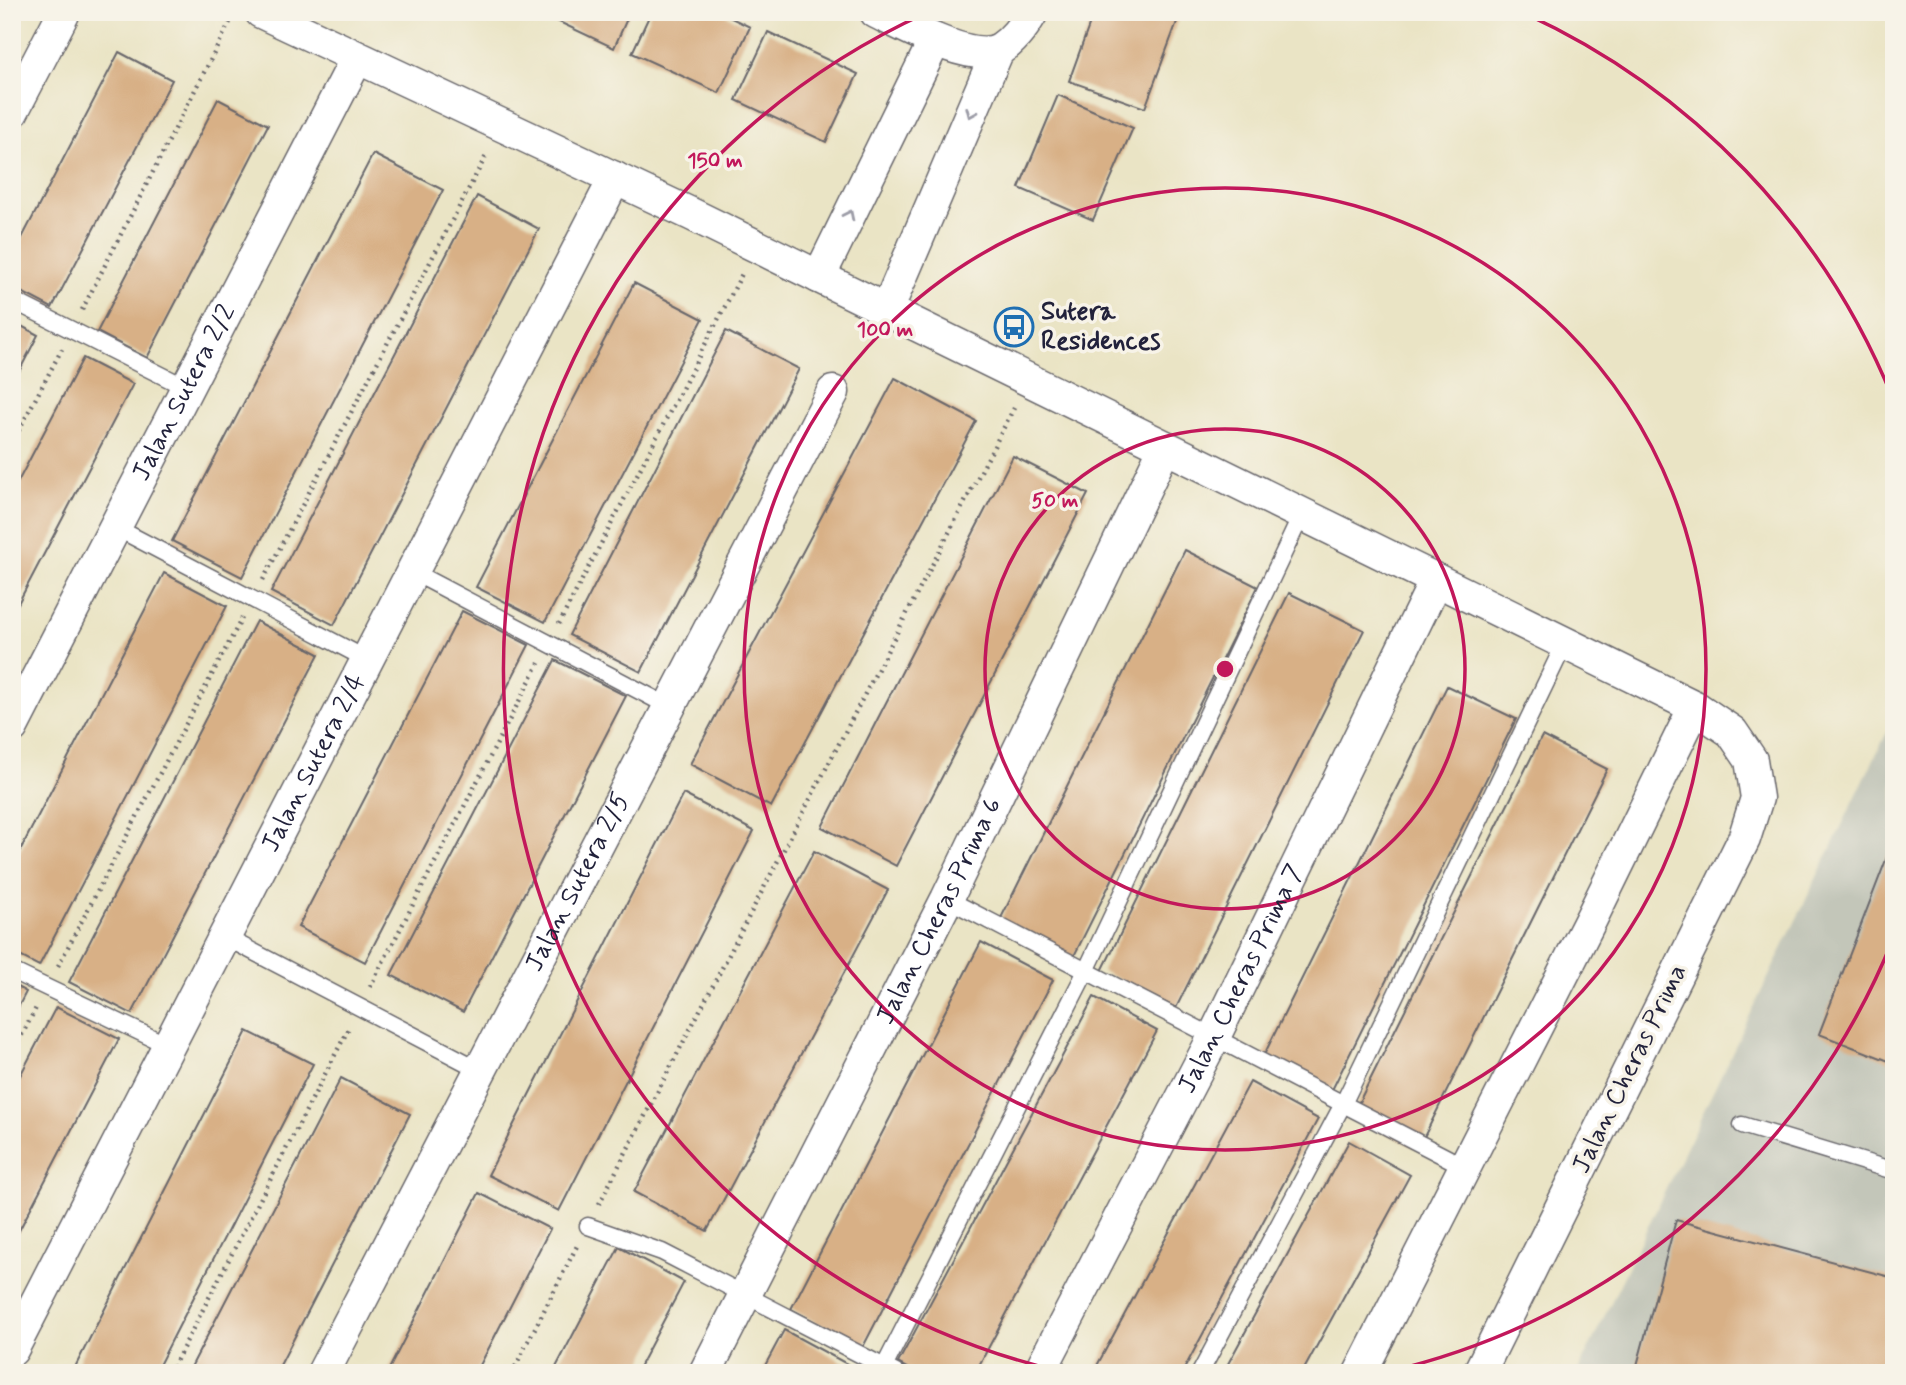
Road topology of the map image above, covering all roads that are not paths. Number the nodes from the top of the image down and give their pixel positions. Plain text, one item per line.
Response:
1 (261, 12) edge
2 (876, 12) edge
3 (1032, 12) edge
4 (63, 14) dead end
5 (935, 40) junction
6 (998, 50) junction
7 (357, 58) junction
8 (12, 112) edge
9 (615, 178) junction
10 (819, 277) junction
11 (12, 300) edge
12 (887, 310) junction
13 (187, 388) junction
14 (833, 392) dead end
15 (1165, 447) junction
16 (1302, 514) junction
17 (115, 527) junction
18 (413, 572) junction
19 (1436, 580) junction
20 (1565, 643) junction
21 (368, 660) junction
22 (670, 706) junction
23 (1695, 707) junction
24 (12, 727) edge
25 (947, 899) junction
26 (225, 937) junction
27 (12, 971) edge
28 (1086, 971) junction
29 (1213, 1037) junction
30 (169, 1046) junction
31 (480, 1070) junction
32 (1343, 1104) junction
33 (1742, 1125) dead end
34 (1465, 1167) junction
35 (1894, 1171) edge
36 (588, 1226) road end
37 (745, 1295) junction
38 (12, 1350) edge
39 (887, 1371) edge
40 (323, 1373) edge
41 (705, 1373) edge
42 (1039, 1373) edge
43 (1200, 1373) edge
44 (1360, 1373) edge
45 (1479, 1373) edge

1 - 7 street
2 - 5 street
3 - 6 street
4 - 8 street
5 - 6 street
10 -> 5 street
6 -> 12 street
7 - 9 street
7 - 13 street, Jalan Sutera 2/2
9 - 10 street
9 - 18 street, Jalan Sutera 2/4
10 - 12 street
11 - 13 lane
12 - 15 street
13 - 17 street, Jalan Sutera 2/2
14 - 22 street, Jalan Sutera 2/5
15 - 16 street
15 - 25 street, Jalan Cheras Prima 6
16 - 19 street
16 - 28 lane
17 - 21 lane
17 - 24 street, Jalan Sutera 2/2
18 - 21 street, Jalan Sutera 2/4
18 - 22 lane
19 - 20 street
19 - 29 street, Jalan Cheras Prima 7
20 - 23 street
20 - 32 lane
21 - 26 street, Jalan Sutera 2/4
22 - 31 street, Jalan Sutera 2/5
23 - 34 street
23 - 45 street, Jalan Cheras Prima
25 - 28 lane
25 - 37 street, Jalan Cheras Prima 6
26 - 30 street, Jalan Sutera 2/4
26 - 31 lane
27 - 30 lane
28 - 29 lane
28 - 39 lane
29 - 32 lane
29 - 42 street, Jalan Cheras Prima 7
30 - 38 street, Jalan Sutera 2/4
31 - 40 street, Jalan Sutera 2/5
32 - 34 lane
32 - 43 lane
33 - 35 lane
34 - 44 street
36 - 37 lane
37 - 39 lane
37 - 41 street, Jalan Cheras Prima 6

